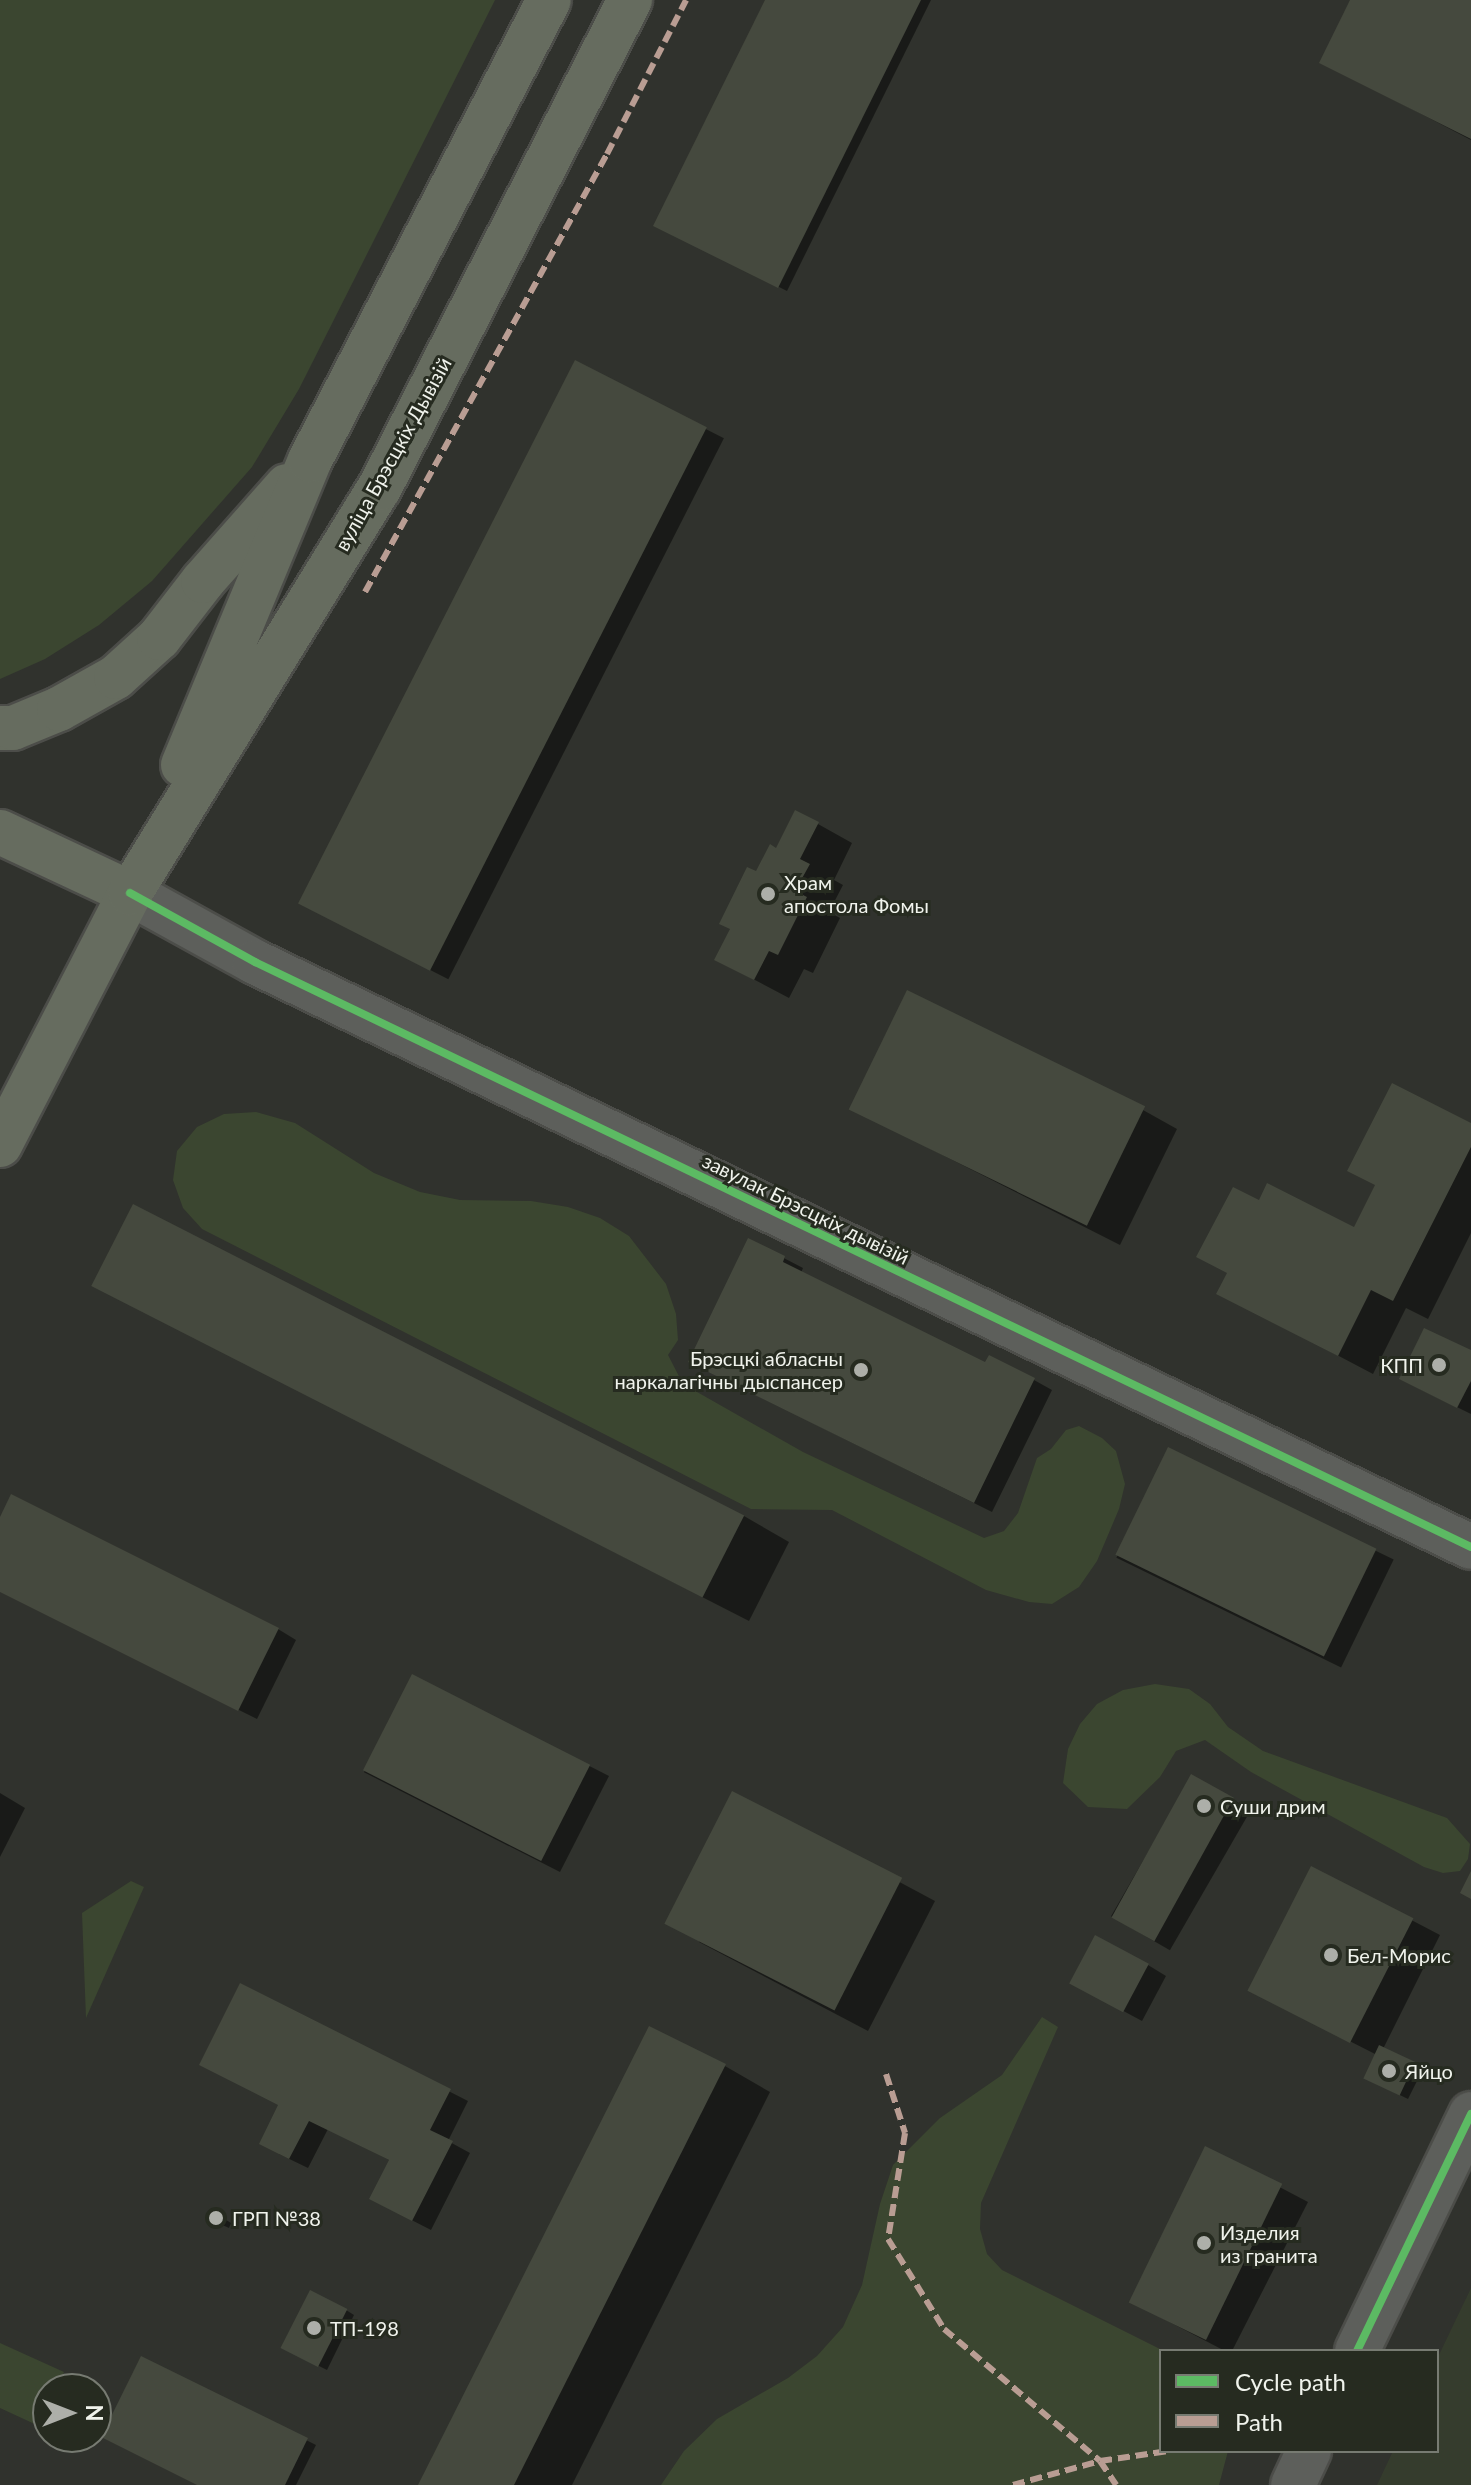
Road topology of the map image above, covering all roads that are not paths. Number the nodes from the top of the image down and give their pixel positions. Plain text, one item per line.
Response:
1 (549, 0) edge
2 (630, 0) edge
3 (310, 460) junction
4 (0, 728) edge
5 (0, 832) edge
6 (130, 893) junction
7 (0, 1145) edge
8 (1471, 1547) edge
9 (1471, 2114) edge
10 (1358, 2349) edge
11 (1308, 2453) edge
12 (1293, 2485) edge

1 - 3 main road, вуліца Брэсцкіх Дывізій
2 - 6 main road, вуліца Брэсцкіх Дывізій
3 - 4 main road
3 - 6 main road, вуліца Брэсцкіх Дывізій
5 - 6 main road, завулак Брэсцкіх дывізій
6 - 7 main road, вуліца Брэсцкіх Дывізій
6 - 8 street, завулак Брэсцкіх дывізій
9 - 10 street
11 - 12 street

